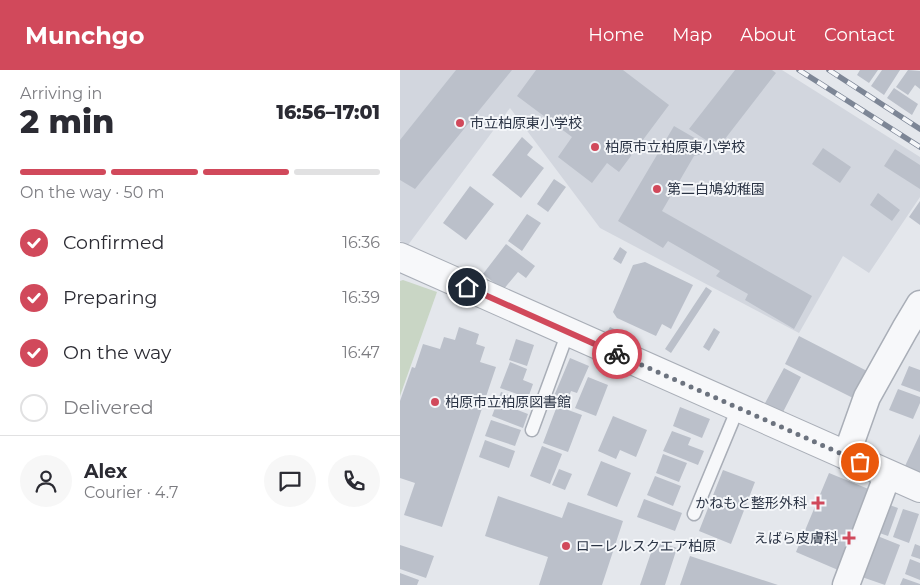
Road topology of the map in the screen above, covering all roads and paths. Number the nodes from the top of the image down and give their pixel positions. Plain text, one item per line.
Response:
1 (400, 257) edge
2 (920, 304) edge
3 (568, 332) junction
4 (738, 408) junction
5 (532, 430) dead end
6 (846, 456) junction
7 (888, 474) junction
8 (920, 488) edge
9 (694, 514) dead end
10 (846, 585) edge

1 - 3 street
2 - 6 street
3 - 4 street
3 - 5 lane
4 - 6 street
4 - 9 lane
6 - 7 street
7 - 8 street
7 - 10 street

